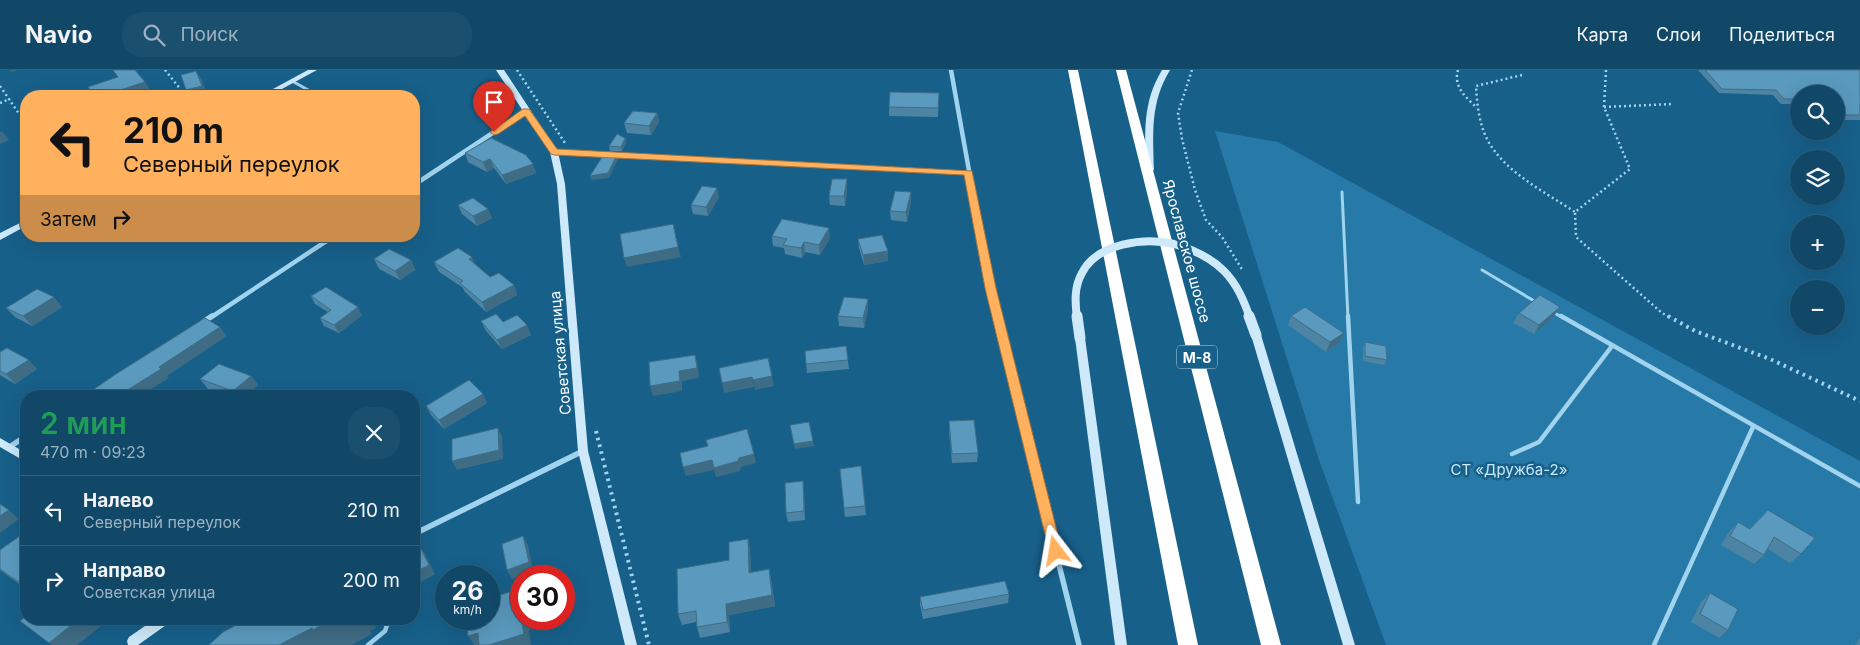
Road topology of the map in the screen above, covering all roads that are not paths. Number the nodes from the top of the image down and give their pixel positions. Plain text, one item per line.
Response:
1 (313, 70) edge
2 (500, 70) edge
3 (951, 70) edge
4 (1074, 70) edge
5 (1121, 70) edge
6 (1166, 70) edge
7 (292, 82) junction
8 (276, 90) edge
9 (307, 90) edge
10 (526, 111) junction
11 (554, 152) junction
12 (969, 172) junction
13 (420, 181) edge
14 (1151, 184) junction
15 (1342, 192) dead end
16 (20, 226) edge
17 (0, 237) edge
18 (326, 242) edge
19 (1482, 270) dead end
20 (1543, 306) edge
21 (1551, 311) edge
22 (195, 327) edge
23 (1612, 346) junction
24 (1753, 427) junction
25 (20, 438) edge
26 (4, 445) edge
27 (583, 451) junction
28 (20, 454) edge
29 (1512, 454) dead end
30 (1860, 486) edge
31 (1358, 502) dead end
32 (420, 531) edge
33 (156, 625) edge
34 (388, 625) edge
35 (130, 643) edge
36 (368, 645) edge
37 (631, 645) edge
38 (1079, 645) edge
39 (1121, 645) edge
40 (1188, 645) edge
41 (1271, 645) edge
42 (1349, 645) edge
43 (1654, 645) edge

1 - 7 street
2 - 10 street, Советская улица
3 - 12 street
4 - 40 highway
5 - 14 highway, Ярославское шоссе / М-8
6 - 14 street
7 - 8 street
7 - 9 lane
10 - 11 street, Советская улица
10 - 13 street
11 - 12 street
11 - 27 street, Советская улица
12 - 38 street
14 - 41 highway, Ярославское шоссе / М-8
15 - 31 lane
16 - 17 street
18 - 22 street
19 - 20 lane
21 - 23 lane
23 - 24 lane
23 - 29 lane
24 - 30 lane
24 - 43 lane
25 - 26 street
26 - 28 street
27 - 32 street
27 - 37 street, Советская улица
33 - 35 street
34 - 36 lane
39 - 42 street, bridge

